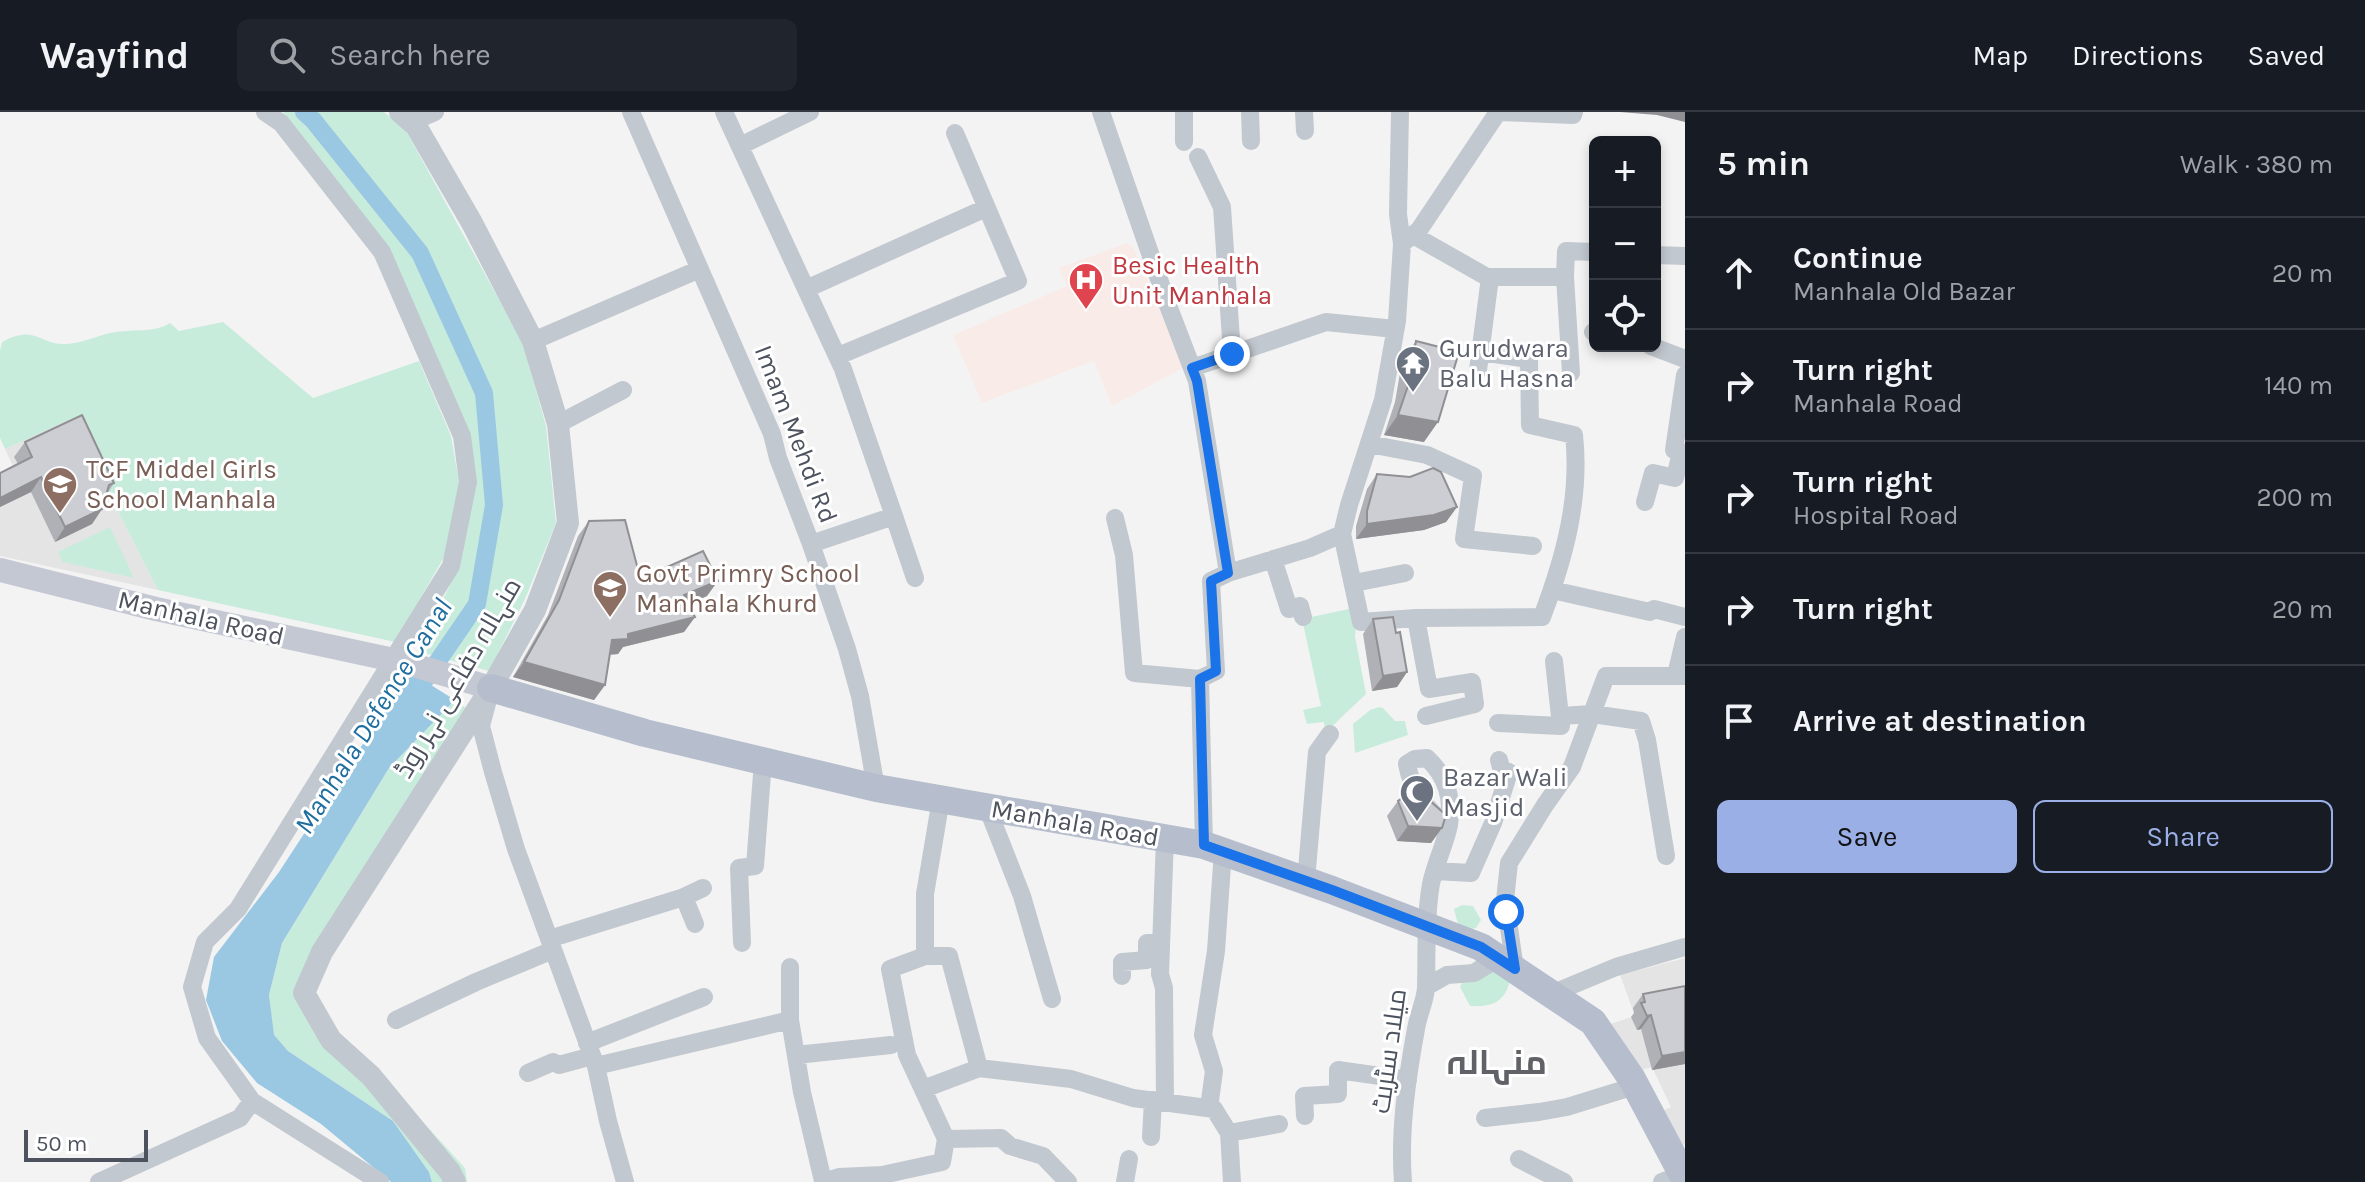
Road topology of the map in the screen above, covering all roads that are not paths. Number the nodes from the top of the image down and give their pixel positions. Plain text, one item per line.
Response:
1 (265, 112) edge
2 (435, 112) edge
3 (631, 112) edge
4 (724, 112) edge
5 (809, 112) edge
6 (1101, 112) edge
7 (1184, 112) edge
8 (1250, 112) edge
9 (1498, 112) edge
10 (1574, 112) edge
11 (1398, 114) edge
12 (406, 117) edge
13 (955, 133) dead end
14 (1251, 141) dead end
15 (1184, 142) dead end
16 (740, 146) junction
17 (1198, 157) dead end
18 (986, 208) junction
19 (1407, 239) junction
20 (1589, 252) edge
21 (1661, 255) edge
22 (1685, 256) edge
23 (700, 269) junction
24 (1565, 277) junction
25 (1489, 285) dead end
26 (806, 289) junction
27 (1395, 329) junction
28 (533, 341) junction
29 (1661, 350) edge
30 (1232, 354) junction
31 (838, 356) junction
32 (1685, 359) edge
33 (1192, 368) junction
34 (1571, 373) dead end
35 (1685, 375) edge
36 (623, 390) dead end
37 (558, 424) junction
38 (1369, 444) junction
39 (1645, 502) dead end
40 (894, 516) junction
41 (1115, 518) dead end
42 (1342, 534) junction
43 (811, 544) junction
44 (1533, 546) dead end
45 (1273, 559) junction
46 (0, 570) edge
47 (1228, 573) junction
48 (1405, 573) dead end
49 (915, 578) dead end
50 (1354, 583) junction
51 (1552, 590) junction
52 (1303, 617) dead end
53 (1685, 617) edge
54 (1416, 618) junction
55 (1685, 637) edge
56 (398, 661) junction
57 (1554, 661) dead end
58 (1680, 675) edge
59 (1200, 679) junction
60 (482, 685) junction
61 (1592, 714) junction
62 (1426, 716) dead end
63 (1561, 716) junction
64 (1498, 723) dead end
65 (1330, 734) dead end
66 (1499, 760) dead end
67 (763, 761) junction
68 (876, 788) junction
69 (941, 799) junction
70 (987, 807) junction
71 (1449, 825) edge
72 (1165, 838) junction
73 (1214, 848) junction
74 (1666, 856) dead end
75 (1435, 871) junction
76 (1306, 881) junction
77 (703, 888) dead end
78 (684, 897) junction
79 (695, 924) dead end
80 (1428, 927) junction
81 (1161, 942) junction
82 (742, 943) dead end
83 (551, 945) junction
84 (1685, 947) edge
85 (925, 956) junction
86 (1507, 964) junction
87 (790, 967) dead end
88 (1122, 976) dead end
89 (1426, 987) junction
90 (1551, 994) junction
91 (704, 997) dead end
92 (1052, 999) dead end
93 (396, 1020) dead end
94 (790, 1020) junction
95 (891, 1045) dead end
96 (592, 1055) junction
97 (796, 1055) junction
98 (979, 1068) junction
99 (528, 1073) dead end
100 (1408, 1080) junction
101 (1635, 1086) junction
102 (926, 1088) dead end
103 (252, 1101) junction
104 (1159, 1101) junction
105 (1209, 1108) junction
106 (1305, 1116) dead end
107 (1485, 1118) dead end
108 (1279, 1124) dead end
109 (1229, 1133) junction
110 (1151, 1137) dead end
111 (946, 1139) junction
112 (1129, 1159) dead end
113 (1519, 1159) dead end
114 (1676, 1179) edge
115 (99, 1182) edge
116 (380, 1182) edge
117 (455, 1182) edge
118 (625, 1182) edge
119 (823, 1182) edge
120 (1068, 1182) edge
121 (1125, 1182) edge
122 (1232, 1182) edge
123 (1403, 1182) edge
124 (1564, 1182) edge

1 - 56 street
2 - 12 street
3 - 23 street, Imam Mehdi Rd
4 - 16 street
5 - 16 street
6 - 33 street
7 - 15 street
8 - 14 street
9 - 10 street
9 - 19 street
11 - 19 street
12 - 28 street, منہالہ دفاعی نہر روڈ
13 - 18 street
16 - 26 street
17 - 30 street
18 - 26 street
18 - 31 street
19 - 24 street
19 - 27 street
20 - 24 street
21 - 22 street
23 - 28 street
23 - 43 street, Imam Mehdi Rd
24 - 34 street
25 - 51 street
26 - 31 street
27 - 30 street
27 - 38 street
28 - 37 street, منہالہ دفاعی نہر روڈ
29 - 32 street
30 - 33 street
31 - 40 street
33 - 47 street
35 - 39 street
36 - 37 street
37 - 60 street, منہالہ دفاعی نہر روڈ
38 - 42 street
38 - 44 street
40 - 43 street
40 - 49 street
41 - 59 street
42 - 45 street
42 - 50 street
43 - 68 street, Imam Mehdi Rd
45 - 47 street
45 - 52 street
46 - 56 main road, Manhala Road
47 - 59 street
48 - 50 street
50 - 54 street
51 - 53 street
51 - 54 street
54 - 62 street
55 - 58 street
56 - 60 main road, Manhala Road
56 - 103 street
57 - 63 street
58 - 61 street
59 - 73 street
60 - 67 main road, Manhala Road
60 - 83 street
60 - 117 street, منہالہ دفاعی نہر روڈ
61 - 63 street
61 - 74 street
61 - 86 street
63 - 64 street
65 - 76 street
66 - 75 street
67 - 68 main road, Manhala Road
67 - 82 street
68 - 69 main road, Manhala Road
69 - 70 main road, Manhala Road
69 - 85 street
70 - 72 main road, Manhala Road
70 - 92 street
71 - 75 street, میلاد سٹریٹ
72 - 73 main road, Manhala Road
72 - 81 street
73 - 76 main road, Manhala Road
73 - 105 street
75 - 80 street, میلاد سٹریٹ
76 - 80 main road, Manhala Road
77 - 78 street
78 - 79 street
78 - 83 street
80 - 86 main road, Manhala Road
80 - 89 street, میلاد سٹریٹ
81 - 88 street
81 - 104 street
83 - 93 street
83 - 96 street
84 - 90 street
85 - 98 street
85 - 111 street
86 - 89 street
86 - 90 main road, Manhala Road
87 - 94 street
89 - 100 street, میلاد سٹریٹ
90 - 101 main road, Manhala Road
91 - 96 street
94 - 96 street
94 - 97 street
95 - 97 street
96 - 99 street
96 - 118 street
97 - 119 street
98 - 102 street
98 - 104 street
100 - 106 street
100 - 123 street, میلاد سٹریٹ
101 - 107 street
101 - 114 main road, Manhala Road
103 - 115 street
103 - 116 street
104 - 105 street
104 - 110 street
105 - 109 street
108 - 109 street
109 - 122 street
111 - 119 street
111 - 120 street
112 - 121 street
113 - 124 street

